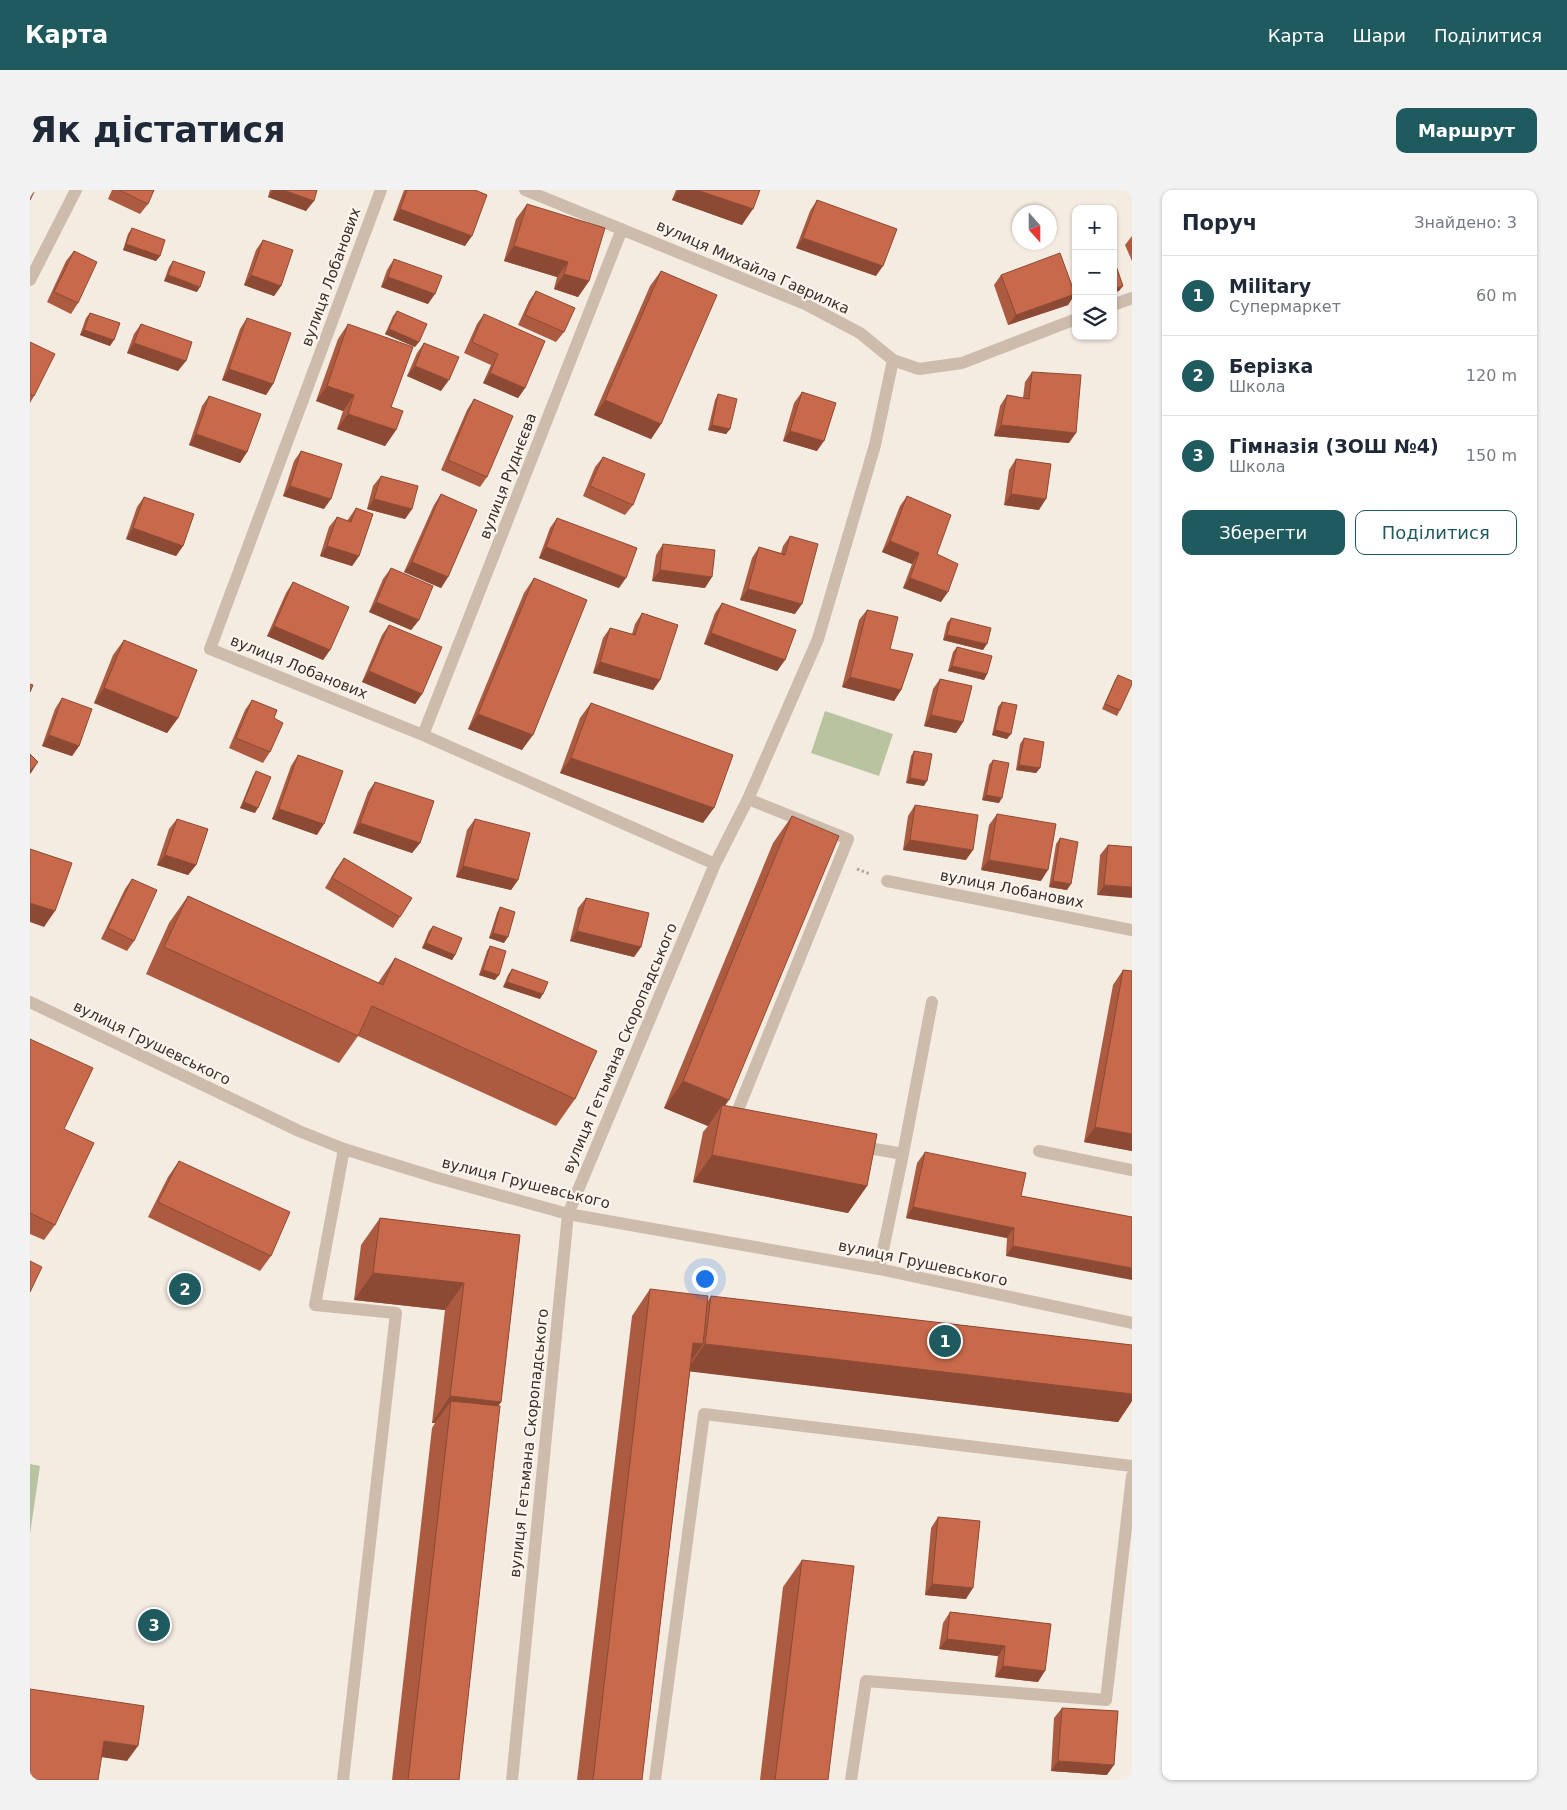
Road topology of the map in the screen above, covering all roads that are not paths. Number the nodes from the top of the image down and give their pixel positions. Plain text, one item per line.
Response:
1 (76, 190) edge
2 (381, 190) edge
3 (525, 190) edge
4 (622, 228) junction
5 (30, 280) edge
6 (1132, 298) edge
7 (1117, 304) edge
8 (1072, 322) edge
9 (893, 360) junction
10 (423, 734) junction
11 (748, 799) junction
12 (715, 864) junction
13 (886, 880) road end
14 (1132, 930) edge
15 (30, 1002) edge
16 (932, 1002) dead end
17 (741, 1124) edge
18 (846, 1144) edge
19 (344, 1149) junction
20 (1039, 1151) dead end
21 (903, 1154) junction
22 (1132, 1170) edge
23 (568, 1214) junction
24 (879, 1269) junction
25 (1132, 1323) edge
26 (1132, 1466) edge
27 (1132, 1476) edge
28 (343, 1780) edge
29 (512, 1780) edge
30 (655, 1780) edge
31 (852, 1780) edge

1 - 5 street
2 - 10 street, вулиця Лобанових
3 - 4 street, вулиця Михайла Гаврилка
4 - 9 street, вулиця Михайла Гаврилка
4 - 10 street, вулиця Руднєєва
6 - 7 street
8 - 9 street, вулиця Михайла Гаврилка
9 - 11 street, вулиця Гетьмана Скоропадського
10 - 12 street, вулиця Лобанових
11 - 12 street, вулиця Гетьмана Скоропадського
11 - 17 street
12 - 23 street, вулиця Гетьмана Скоропадського
13 - 14 street, вулиця Лобанових
15 - 19 street, вулиця Грушевського
16 - 21 street
18 - 21 street
19 - 23 street, вулиця Грушевського
19 - 28 street
20 - 22 street
21 - 24 street
23 - 24 street, вулиця Грушевського
23 - 29 street, вулиця Гетьмана Скоропадського
24 - 25 street, вулиця Грушевського
26 - 30 street
27 - 31 street

